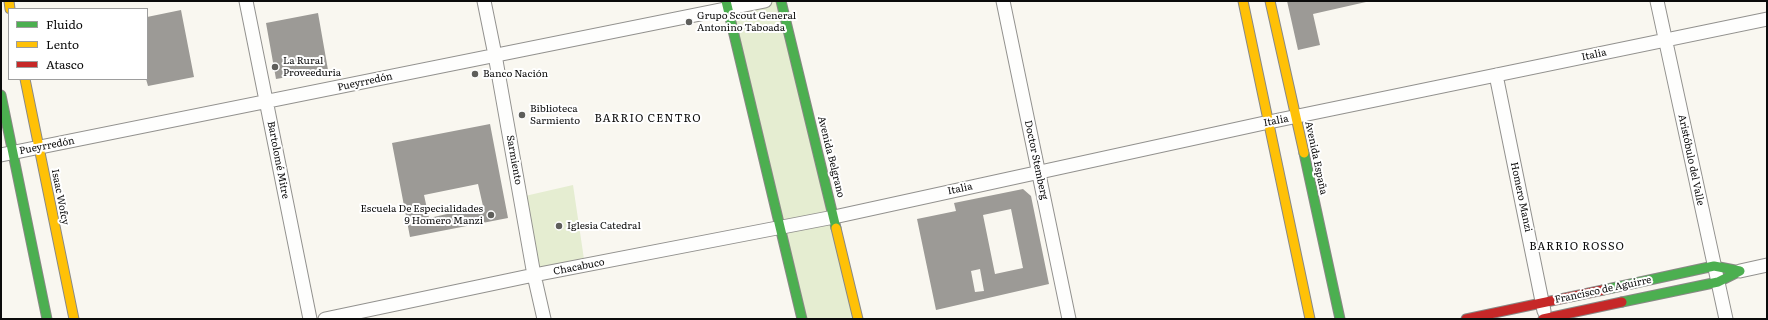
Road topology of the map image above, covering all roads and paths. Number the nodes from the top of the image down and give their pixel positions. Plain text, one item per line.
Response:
1 (246, 1) edge
2 (484, 1) edge
3 (765, 1) edge
4 (781, 1) edge
5 (1004, 1) edge
6 (1243, 1) edge
7 (1270, 1) edge
8 (1657, 1) edge
9 (728, 5) edge
10 (1767, 18) edge
11 (1665, 40) junction
12 (495, 55) junction
13 (1496, 75) junction
14 (25, 80) edge
15 (1, 95) edge
16 (267, 103) junction
17 (1296, 117) junction
18 (1268, 122) junction
19 (39, 147) junction
20 (7, 154) edge
21 (1039, 172) junction
22 (834, 217) junction
23 (780, 228) junction
24 (1767, 265) edge
25 (1714, 266) junction
26 (1740, 271) junction
27 (534, 275) junction
28 (1718, 282) junction
29 (1543, 303) junction
30 (47, 319) edge
31 (74, 319) edge
32 (310, 319) edge
33 (325, 319) edge
34 (544, 319) edge
35 (802, 319) edge
36 (858, 319) edge
37 (1069, 319) edge
38 (1310, 319) edge
39 (1340, 319) edge
40 (1466, 319) edge
41 (1545, 319) edge
42 (1726, 319) edge

1 - 16 street, Bartolomé Mitre
2 - 12 street, Sarmiento
3 - 9 street, Pueyrredón
4 - 22 street, Avenida Belgrano
5 - 21 street, Doctor Stemberg
6 - 18 street
7 - 17 street, Avenida España
8 - 11 street, Aristóbulo del Valle
9 - 12 street, Pueyrredón
9 - 23 street
10 - 11 street, Italia
11 - 13 street, Italia
11 - 25 street, Aristóbulo del Valle
12 - 16 street, Pueyrredón
12 - 27 street, Sarmiento
13 - 17 street, Italia
13 - 29 street, Homero Manzi
14 - 19 street, Isaac Wofcy
15 - 20 street
16 - 19 street, Pueyrredón
16 - 32 street, Bartolomé Mitre
17 - 18 street, Italia
17 - 39 street, Avenida España
18 - 21 street, Italia
18 - 38 street
19 - 20 street, Pueyrredón
19 - 31 street, Isaac Wofcy
20 - 30 street
21 - 22 street, Italia
21 - 37 street, Doctor Stemberg
22 - 23 street, Chacabuco
22 - 36 street, Avenida Belgrano
23 - 27 street, Chacabuco
23 - 35 street
24 - 26 street, Francisco de Aguirre
25 - 26 street, Francisco de Aguirre
25 - 28 street, Aristóbulo del Valle
25 - 29 street, Francisco de Aguirre
26 - 28 street, Francisco de Aguirre
27 - 33 street, Chacabuco
27 - 34 street, Sarmiento
28 - 41 street, Francisco de Aguirre
28 - 42 street, Aristóbulo del Valle
29 - 40 street, Francisco de Aguirre
29 - 41 street, Homero Manzi

